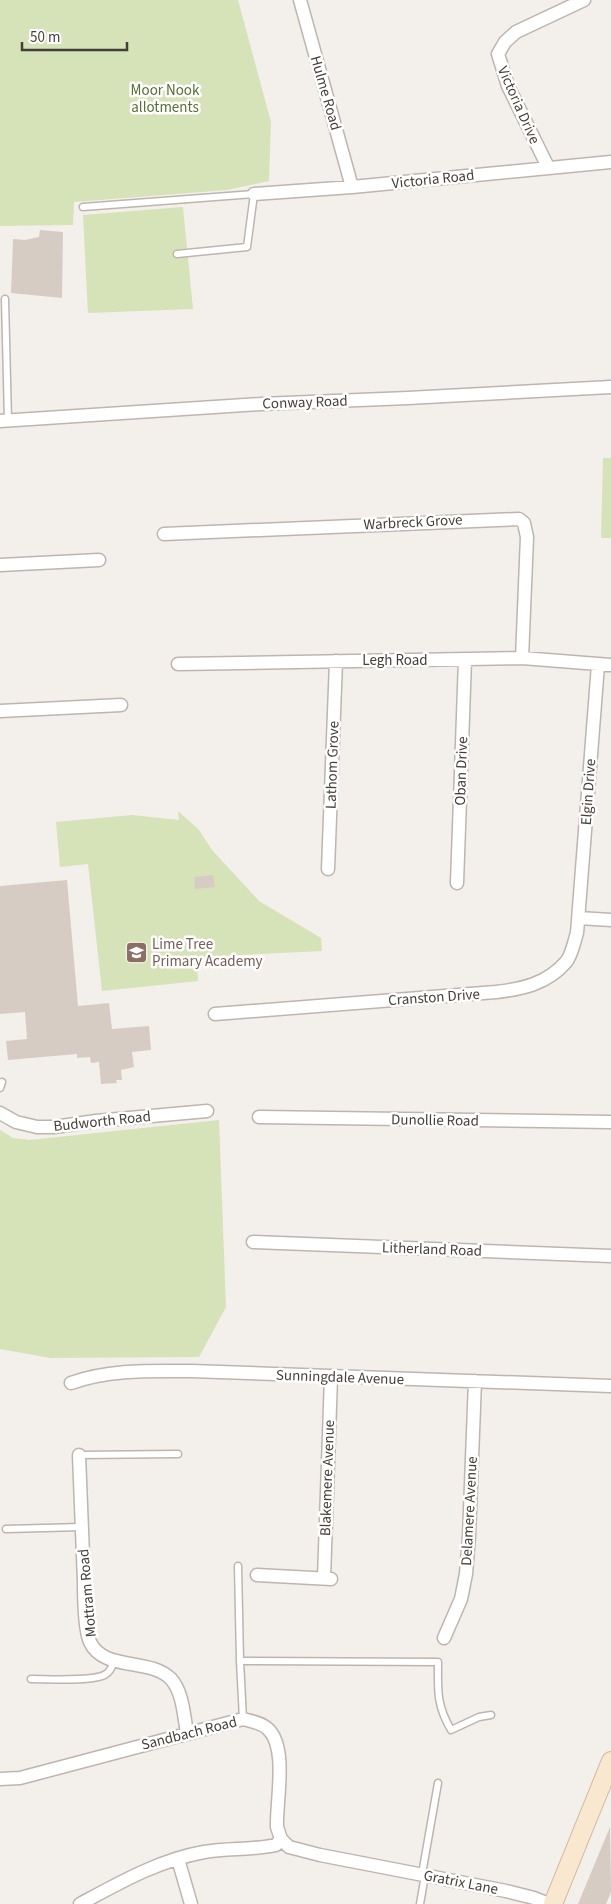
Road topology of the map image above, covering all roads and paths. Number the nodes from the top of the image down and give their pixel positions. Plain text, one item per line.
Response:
1 (300, 0) edge
2 (584, 0) edge
3 (611, 162) edge
4 (548, 167) junction
5 (352, 187) junction
6 (254, 194) junction
7 (83, 207) dead end
8 (177, 254) dead end
9 (5, 299) dead end
10 (611, 387) edge
11 (4, 421) edge
12 (164, 534) dead end
13 (99, 560) dead end
14 (0, 566) edge
15 (522, 658) junction
16 (465, 660) junction
17 (336, 661) junction
18 (178, 664) dead end
19 (604, 665) edge
20 (121, 705) dead end
21 (0, 711) edge
22 (328, 869) dead end
23 (457, 883) dead end
24 (579, 918) junction
25 (611, 920) edge
26 (215, 1014) dead end
27 (207, 1111) dead end
28 (0, 1113) edge
29 (259, 1117) dead end
30 (611, 1122) edge
31 (253, 1242) dead end
32 (611, 1256) edge
33 (330, 1377) junction
34 (475, 1381) junction
35 (71, 1383) dead end
36 (611, 1386) edge
37 (178, 1454) dead end
38 (79, 1455) joint
39 (82, 1527) junction
40 (6, 1529) dead end
41 (238, 1566) dead end
42 (256, 1575) dead end
43 (444, 1638) dead end
44 (114, 1660) junction
45 (240, 1661) junction
46 (31, 1679) dead end
47 (491, 1714) dead end
48 (243, 1719) junction
49 (187, 1734) junction
50 (611, 1761) edge
51 (0, 1779) edge
52 (438, 1783) dead end
53 (281, 1839) junction
54 (178, 1860) junction
55 (424, 1875) junction
56 (80, 1904) edge
57 (191, 1904) edge
58 (420, 1904) edge
59 (549, 1904) edge
60 (553, 1904) edge

1 - 5 street, Hulme Road
2 - 4 street, Victoria Drive
3 - 4 street, Victoria Road
4 - 5 street, Victoria Road
5 - 6 street, Victoria Road
6 - 7 lane
6 - 8 lane
9 - 11 lane
10 - 11 street, Conway Road
12 - 15 street, Warbreck Grove
13 - 14 street
15 - 16 street, Legh Road
15 - 19 street, Legh Road
16 - 17 street, Legh Road
16 - 23 street, Oban Drive
17 - 18 street, Legh Road
17 - 22 street, Lathom Grove
19 - 24 street, Elgin Drive
20 - 21 street
24 - 25 street
24 - 26 street, Cranston Drive
27 - 28 street, Budworth Road
29 - 30 street, Dunollie Road
31 - 32 street, Litherland Road
33 - 34 street, Sunningdale Avenue
33 - 35 street, Sunningdale Avenue
33 - 42 street, Blakemere Avenue
34 - 36 street, Sunningdale Avenue
34 - 43 street, Delamere Avenue
37 - 38 lane
38 - 39 street, Mottram Road
39 - 40 lane
39 - 44 street, Mottram Road
41 - 45 lane
44 - 46 lane
44 - 49 street, Mottram Road
45 - 47 lane
45 - 48 lane
48 - 49 street, Sandbach Road
48 - 53 street, Sandbach Road
49 - 51 street, Sandbach Road
50 - 60 main road
52 - 55 lane
53 - 54 street
53 - 55 street, Gratrix Lane
54 - 56 street
54 - 57 street
55 - 58 lane
55 - 59 street, Gratrix Lane

